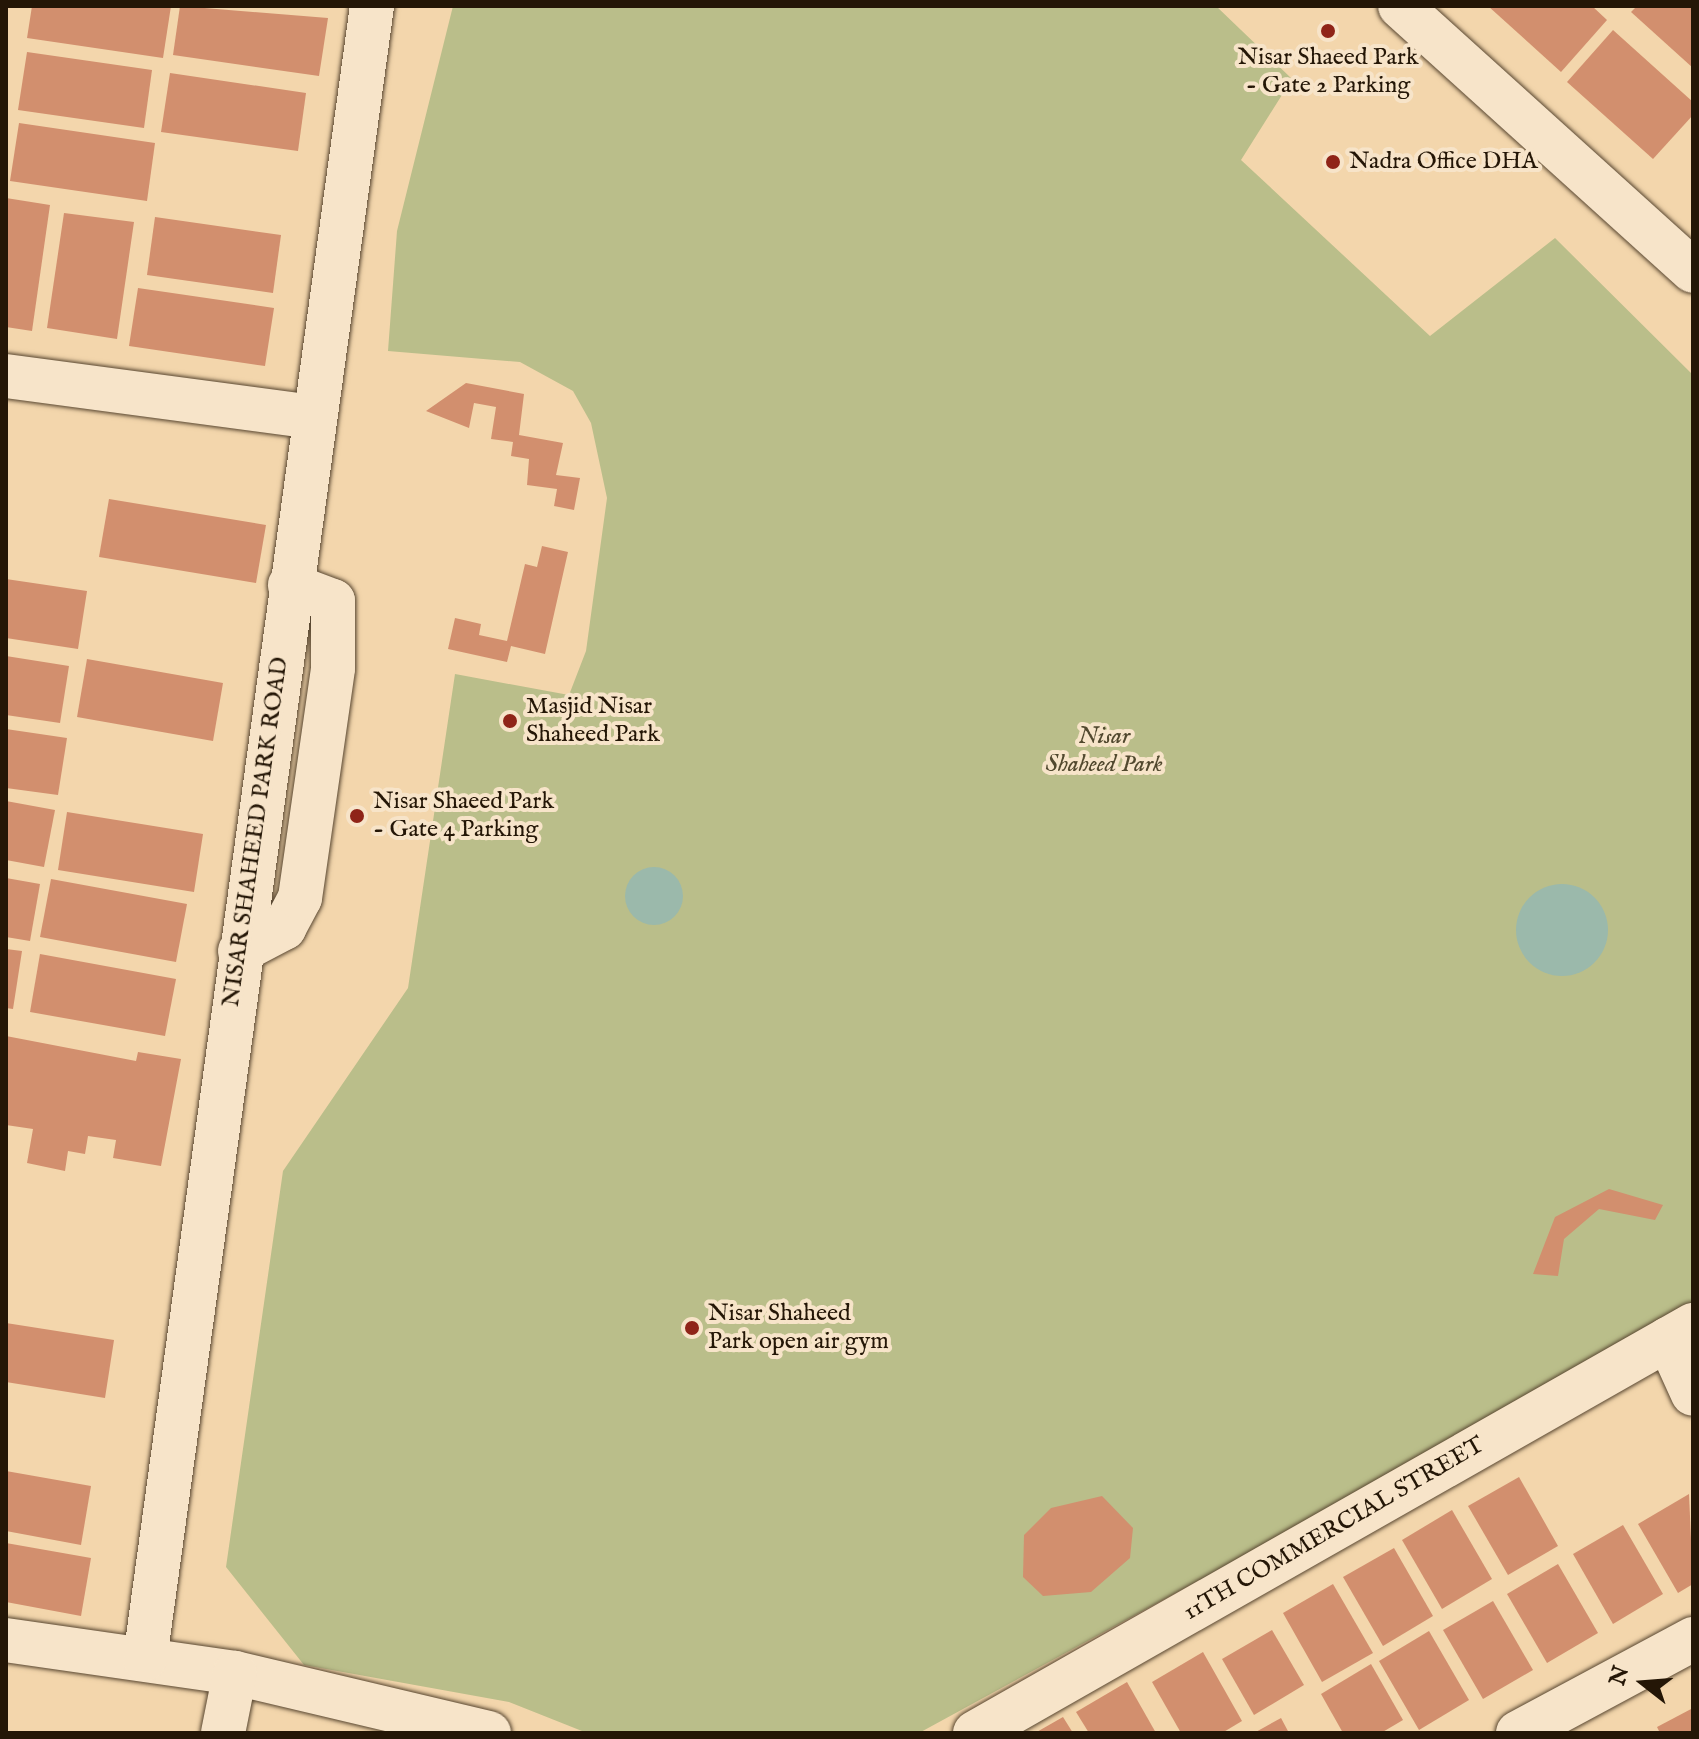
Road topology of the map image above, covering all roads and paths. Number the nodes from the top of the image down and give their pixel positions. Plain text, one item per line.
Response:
1 (372, 6) edge
2 (1400, 6) edge
3 (1693, 271) edge
4 (6, 376) edge
5 (312, 417) junction
6 (1681, 1332) edge
7 (1693, 1394) edge
8 (1693, 1639) edge
9 (6, 1640) edge
10 (145, 1659) junction
11 (235, 1673) junction
12 (223, 1733) edge
13 (489, 1733) edge
14 (975, 1733) edge
15 (1518, 1733) edge

1 - 5 street, NISAR SHAHEED PARK ROAD
2 - 3 street
4 - 5 street
5 - 10 street, NISAR SHAHEED PARK ROAD
6 - 7 street
6 - 14 street, 11TH COMMERCIAL STREET
8 - 15 street
9 - 10 street
10 - 11 street
11 - 12 street
11 - 13 street

